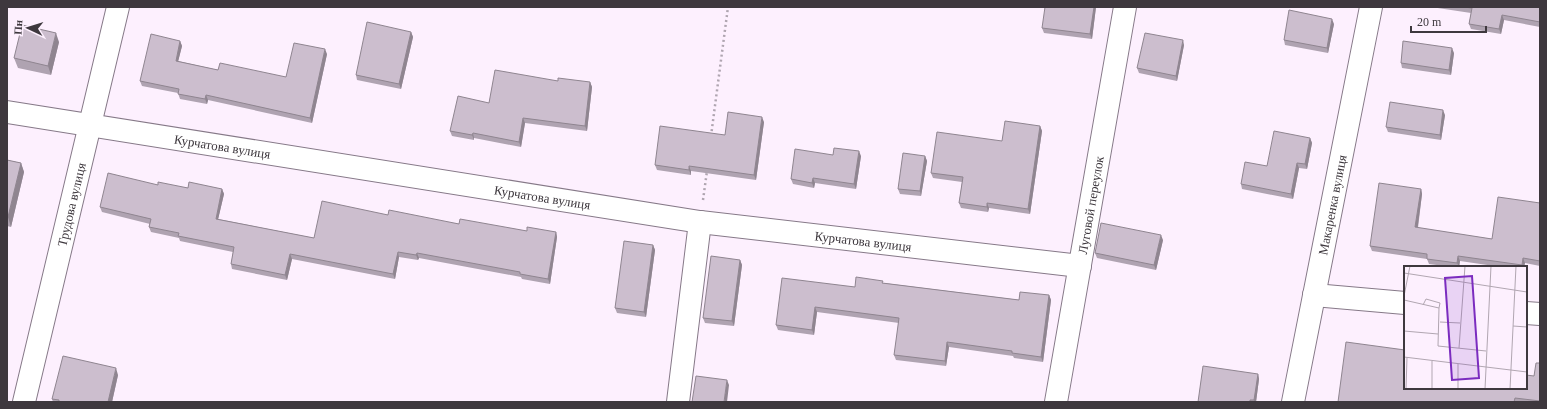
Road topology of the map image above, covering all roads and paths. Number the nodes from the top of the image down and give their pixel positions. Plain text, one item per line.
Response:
1 (118, 7) edge
2 (728, 7) edge
3 (1125, 7) edge
4 (1371, 7) edge
5 (7, 112) edge
6 (89, 126) junction
7 (711, 138) edge
8 (707, 168) edge
9 (700, 222) junction
10 (1080, 266) junction
11 (1314, 295) junction
12 (1404, 303) edge
13 (1527, 313) edge
14 (1540, 314) edge
15 (24, 402) edge
16 (678, 402) edge
17 (1056, 402) edge
18 (1293, 402) edge

1 - 6 street, Трудова вулиця
2 - 7 path
3 - 10 street, Луговой переулок
4 - 11 street, Макаренка вулиця
5 - 6 street, Курчатова вулиця
6 - 9 street, Курчатова вулиця
6 - 15 street, Трудова вулиця
8 - 9 path
9 - 10 street, Курчатова вулиця
9 - 16 street
10 - 17 street, Луговой переулок
11 - 12 street
11 - 18 street, Макаренка вулиця
13 - 14 street

